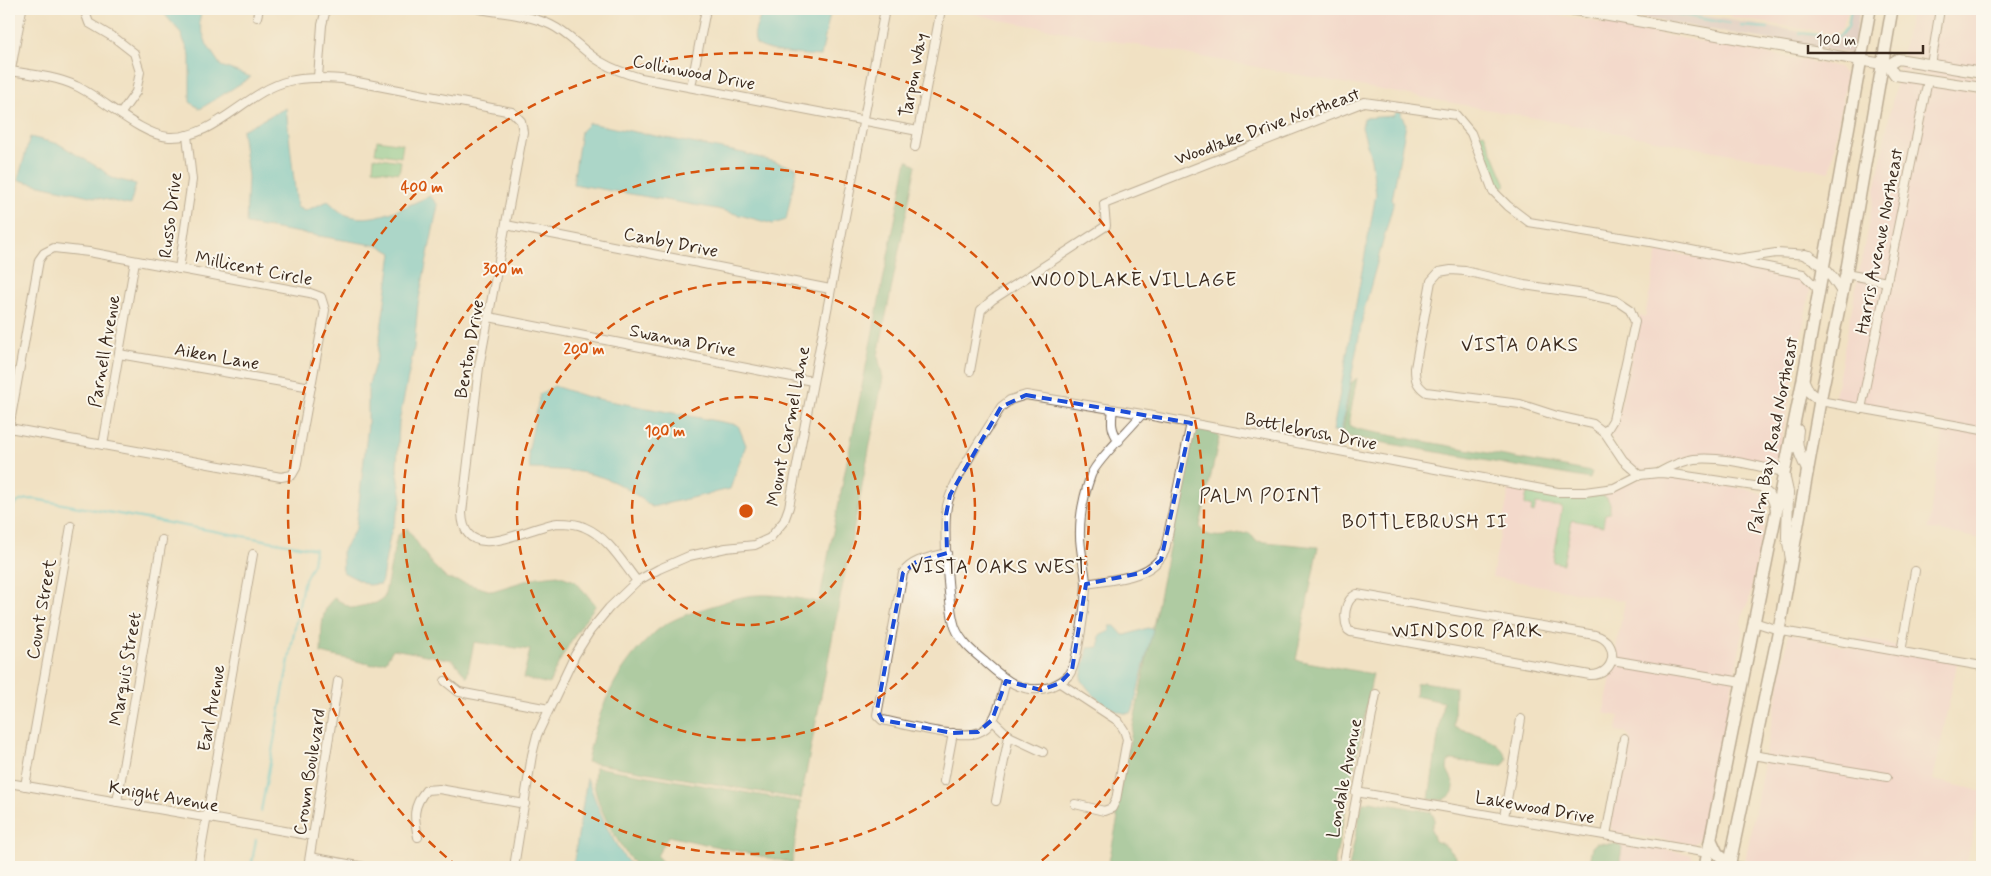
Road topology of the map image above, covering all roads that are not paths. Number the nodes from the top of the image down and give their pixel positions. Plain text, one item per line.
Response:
1 (21, 9) edge
2 (84, 9) edge
3 (259, 9) edge
4 (326, 9) edge
5 (479, 9) edge
6 (706, 9) edge
7 (885, 9) edge
8 (941, 9) edge
9 (1569, 9) edge
10 (1870, 9) edge
11 (1892, 9) edge
12 (1940, 9) edge
13 (257, 18) dead end
14 (1860, 60) junction
15 (1885, 64) junction
16 (1931, 65) junction
17 (9, 73) edge
18 (1982, 73) edge
19 (318, 77) junction
20 (1928, 80) junction
21 (691, 87) junction
22 (1982, 88) edge
23 (121, 113) junction
24 (863, 120) junction
25 (918, 131) junction
26 (187, 135) junction
27 (915, 147) dead end
28 (506, 225) junction
29 (1805, 255) joint
30 (1737, 259) junction
31 (135, 261) junction
32 (1824, 263) junction
33 (179, 269) junction
34 (1846, 274) junction
35 (1887, 282) junction
36 (830, 288) junction
37 (1842, 292) junction
38 (1818, 296) junction
39 (490, 317) junction
40 (119, 354) junction
41 (970, 371) dead end
42 (1803, 379) junction
43 (812, 381) junction
44 (311, 387) junction
45 (1820, 402) junction
46 (1113, 409) junction
47 (1861, 409) junction
48 (1142, 414) junction
49 (1795, 417) junction
50 (1191, 423) junction
51 (9, 428) edge
52 (1982, 430) edge
53 (1605, 433) junction
54 (1119, 441) junction
55 (103, 445) junction
56 (1659, 472) junction
57 (1784, 472) junction
58 (1808, 472) junction
59 (1640, 476) junction
60 (1775, 514) junction
61 (71, 526) dead end
62 (162, 540) dead end
63 (947, 553) junction
64 (253, 554) dead end
65 (1792, 562) junction
66 (1916, 571) dead end
67 (637, 581) junction
68 (1086, 584) junction
69 (1754, 622) junction
70 (1779, 630) junction
71 (1901, 652) junction
72 (1612, 660) junction
73 (1982, 666) edge
74 (1006, 680) junction
75 (338, 681) dead end
76 (445, 681) dead end
77 (1742, 682) junction
78 (1060, 683) junction
79 (1376, 694) dead end
80 (548, 709) junction
81 (992, 720) junction
82 (1521, 720) dead end
83 (954, 733) junction
84 (1009, 736) junction
85 (1624, 738) dead end
86 (1043, 752) dead end
87 (1752, 755) junction
88 (1887, 777) dead end
89 (944, 781) dead end
90 (9, 783) edge
91 (25, 786) junction
92 (1356, 792) junction
93 (996, 801) dead end
94 (117, 802) junction
95 (525, 804) junction
96 (1075, 804) dead end
97 (206, 818) junction
98 (1504, 818) junction
99 (1606, 835) junction
100 (314, 836) junction
101 (418, 837) dead end
102 (1711, 840) junction
103 (1708, 853) junction
104 (310, 858) junction
105 (1726, 866) edge
106 (198, 867) edge
107 (308, 867) edge
108 (364, 867) edge
109 (514, 867) edge
110 (1343, 867) edge
111 (1705, 867) edge
112 (1743, 867) edge

1 - 17 street
2 - 23 street
3 - 13 street
4 - 19 street
5 - 21 street, Collinwood Drive
6 - 21 street
7 - 24 street, Mount Carmel Lane
8 - 25 street, Tarpon Way
9 - 14 street
10 - 14 main road, Palm Bay Road Northeast
11 - 15 main road
12 - 16 street
14 - 15 street
14 - 32 main road, Palm Bay Road Northeast
15 - 16 street
15 - 20 street
15 - 34 main road
16 - 18 street
17 - 23 street
19 - 26 street
19 - 28 street, Benton Drive
20 - 22 street
20 - 35 street, Harris Avenue Northeast
21 - 24 street, Collinwood Drive
23 - 26 street
24 - 25 street, Collinwood Drive
24 - 36 street, Mount Carmel Lane
25 - 27 street, Tarpon Way
26 - 33 street, Russo Drive
28 - 36 street, Canby Drive
28 - 39 street, Benton Drive
29 - 30 street, Woodlake Drive Northeast
29 - 32 street
30 - 38 street, Woodlake Drive Northeast
30 - 41 street, Woodlake Drive Northeast
31 - 33 street, Millicent Circle
31 - 40 street, Parnell Avenue
31 - 51 street, Millicent Circle
32 - 37 street
32 - 38 main road, Palm Bay Road Northeast
33 - 44 street, Millicent Circle
34 - 35 street
34 - 37 main road
35 - 47 street, Harris Avenue Northeast
36 - 43 street, Mount Carmel Lane
37 - 45 main road
38 - 42 main road, Palm Bay Road Northeast
39 - 43 street, Swanna Drive
39 - 67 street, Benton Drive
40 - 44 street, Aiken Lane
40 - 55 street, Parnell Avenue
42 - 45 street
42 - 49 main road, Palm Bay Road Northeast
43 - 67 street, Mount Carmel Lane
44 - 55 street, Millicent Circle
45 - 47 street
45 - 58 main road
46 - 48 street, Bottlebrush Drive
46 - 54 street
46 - 63 street, Bottlebrush Drive
47 - 52 street
48 - 50 street, Bottlebrush Drive
48 - 54 street
49 - 57 main road, Palm Bay Road Northeast
49 - 58 street
50 - 59 street, Bottlebrush Drive
50 - 68 street
51 - 55 street, Millicent Circle
53 - 53 street
53 - 59 street
54 - 68 street
56 - 57 street, Bottlebrush Drive
56 - 59 street, Bottlebrush Drive
56 - 60 street, Bottlebrush Drive
57 - 60 main road, Palm Bay Road Northeast
57 - 65 street
58 - 65 main road
60 - 69 main road, Palm Bay Road Northeast
61 - 91 street, Count Street
62 - 94 street, Marquis Street
63 - 74 street, Bottlebrush Drive
63 - 83 street
64 - 97 street, Earl Avenue
65 - 70 main road
66 - 71 street
67 - 80 street, Mount Carmel Lane
68 - 78 street
69 - 70 street
69 - 77 main road, Palm Bay Road Northeast
70 - 71 street
70 - 87 main road
71 - 73 street
72 - 72 street
72 - 77 street
74 - 78 street, Bottlebrush Drive
74 - 81 street
75 - 100 street, Crown Boulevard
76 - 80 street
77 - 102 main road, Palm Bay Road Northeast
78 - 96 street
79 - 92 street, Londale Avenue
80 - 95 street, Mount Carmel Lane
81 - 83 street
81 - 84 street
82 - 98 street
83 - 89 street
84 - 86 street
84 - 93 street
85 - 99 street
87 - 88 street
87 - 105 main road
90 - 91 street, Knight Avenue
91 - 94 street, Knight Avenue
92 - 98 street, Lakewood Drive
92 - 110 street, Londale Avenue
94 - 97 street, Knight Avenue
95 - 101 street
95 - 109 street, Mount Carmel Lane
97 - 100 street, Knight Avenue
97 - 106 street, Earl Avenue
98 - 99 street, Lakewood Drive
99 - 103 street, Lakewood Drive
100 - 104 street, Crown Boulevard
102 - 103 main road, Palm Bay Road Northeast
102 - 105 main road
103 - 105 main road
103 - 111 main road, Palm Bay Road Northeast
104 - 107 street, Crown Boulevard
104 - 108 street
105 - 112 street

